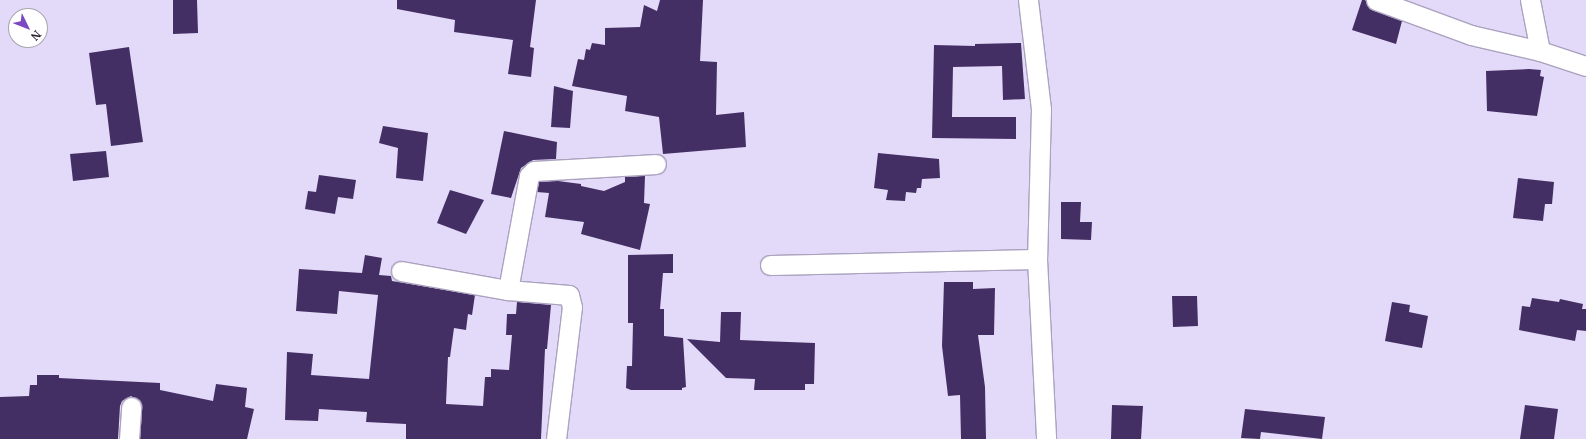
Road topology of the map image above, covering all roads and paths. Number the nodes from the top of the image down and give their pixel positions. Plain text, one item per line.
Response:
1 (1028, 0) edge
2 (1376, 0) edge
3 (1530, 0) edge
4 (1540, 51) junction
5 (1586, 66) edge
6 (656, 164) dead end
7 (1038, 259) junction
8 (770, 265) dead end
9 (401, 271) dead end
10 (508, 290) junction
11 (131, 407) dead end
12 (129, 439) edge
13 (556, 439) edge
14 (1046, 439) edge

1 - 7 street
2 - 4 street
3 - 4 street
4 - 5 street
6 - 10 street
7 - 8 street
7 - 14 street
9 - 10 street
10 - 13 street
11 - 12 street

